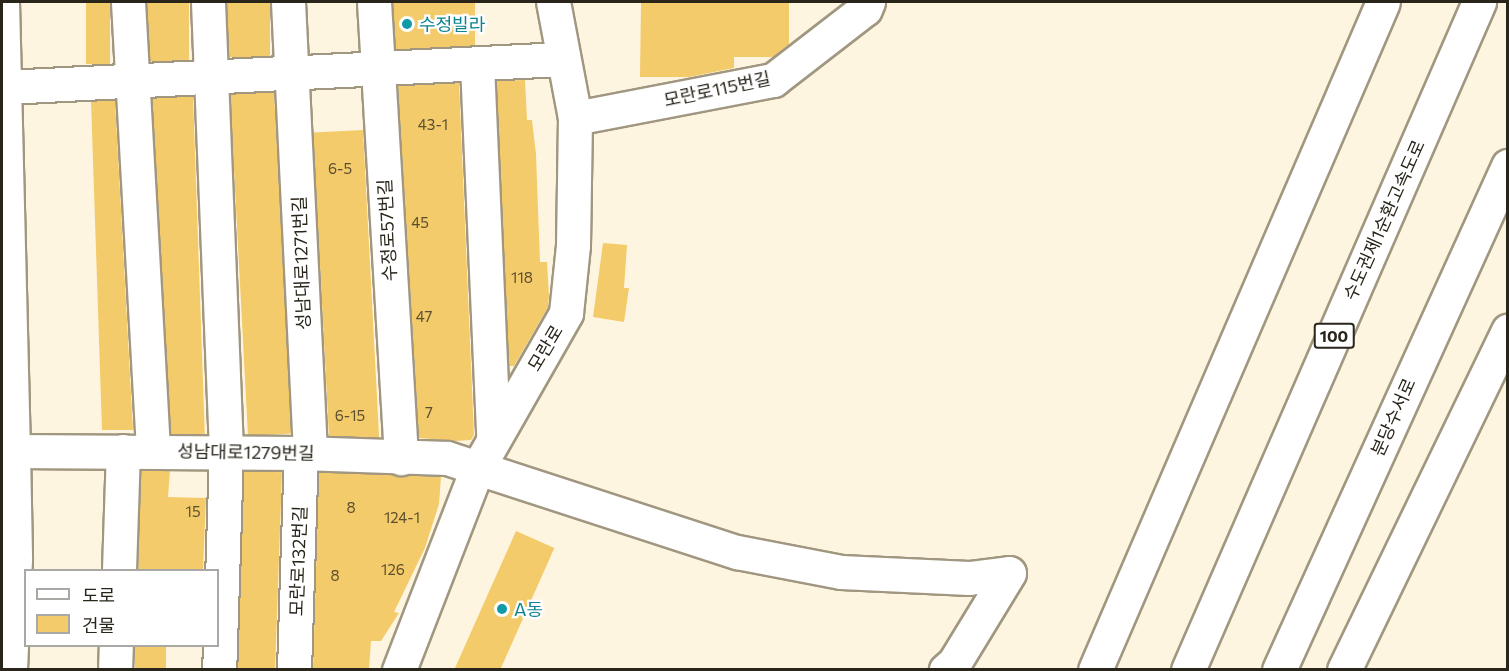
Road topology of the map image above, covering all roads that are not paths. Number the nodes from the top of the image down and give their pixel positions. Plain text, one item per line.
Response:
1 (2, 2) edge
2 (128, 2) edge
3 (208, 2) edge
4 (288, 2) edge
5 (374, 2) edge
6 (553, 2) edge
7 (868, 2) edge
8 (1383, 2) edge
9 (1479, 2) edge
10 (561, 59) junction
11 (477, 64) junction
12 (378, 69) junction
13 (293, 73) junction
14 (212, 76) junction
15 (133, 81) junction
16 (5, 87) junction
17 (575, 118) junction
18 (1508, 166) edge
19 (1508, 332) edge
20 (493, 436) junction
21 (138, 451) junction
22 (8, 452) edge
23 (226, 452) junction
24 (305, 453) junction
25 (400, 458) junction
26 (476, 471) junction
27 (119, 569) edge
28 (116, 647) edge
29 (10, 669) edge
30 (115, 669) edge
31 (219, 669) edge
32 (294, 669) edge
33 (399, 669) edge
34 (946, 669) edge
35 (1095, 669) edge
36 (1188, 669) edge
37 (1280, 669) edge
38 (1344, 669) edge

1 - 16 main road
2 - 15 main road
3 - 14 main road
4 - 13 main road, 성남대로1271번길
5 - 12 main road, 수정로57번길
6 - 10 main road, 모란로
7 - 17 main road, 모란로115번길
8 - 35 main road
9 - 36 main road, 수도권제1순환고속도로 / 100
10 - 11 main road
10 - 17 main road, 모란로
11 - 12 main road
11 - 20 main road
12 - 13 main road
12 - 25 main road, 수정로57번길
13 - 14 main road
13 - 24 main road, 성남대로1271번길
14 - 15 main road
14 - 23 main road
15 - 16 main road
15 - 21 main road
16 - 22 main road
17 - 20 main road, 모란로
18 - 37 main road, 분당수서로
19 - 38 main road
20 - 26 main road, 모란로
21 - 22 main road, 성남대로1279번길
21 - 23 main road, 성남대로1279번길
21 - 27 main road
22 - 29 main road
23 - 24 main road, 성남대로1279번길
23 - 31 main road
24 - 25 main road, 성남대로1279번길
24 - 32 main road, 모란로132번길
25 - 26 main road, 성남대로1279번길
26 - 33 main road, 모란로
26 - 34 main road, 성남대로1279번길
28 - 30 main road

